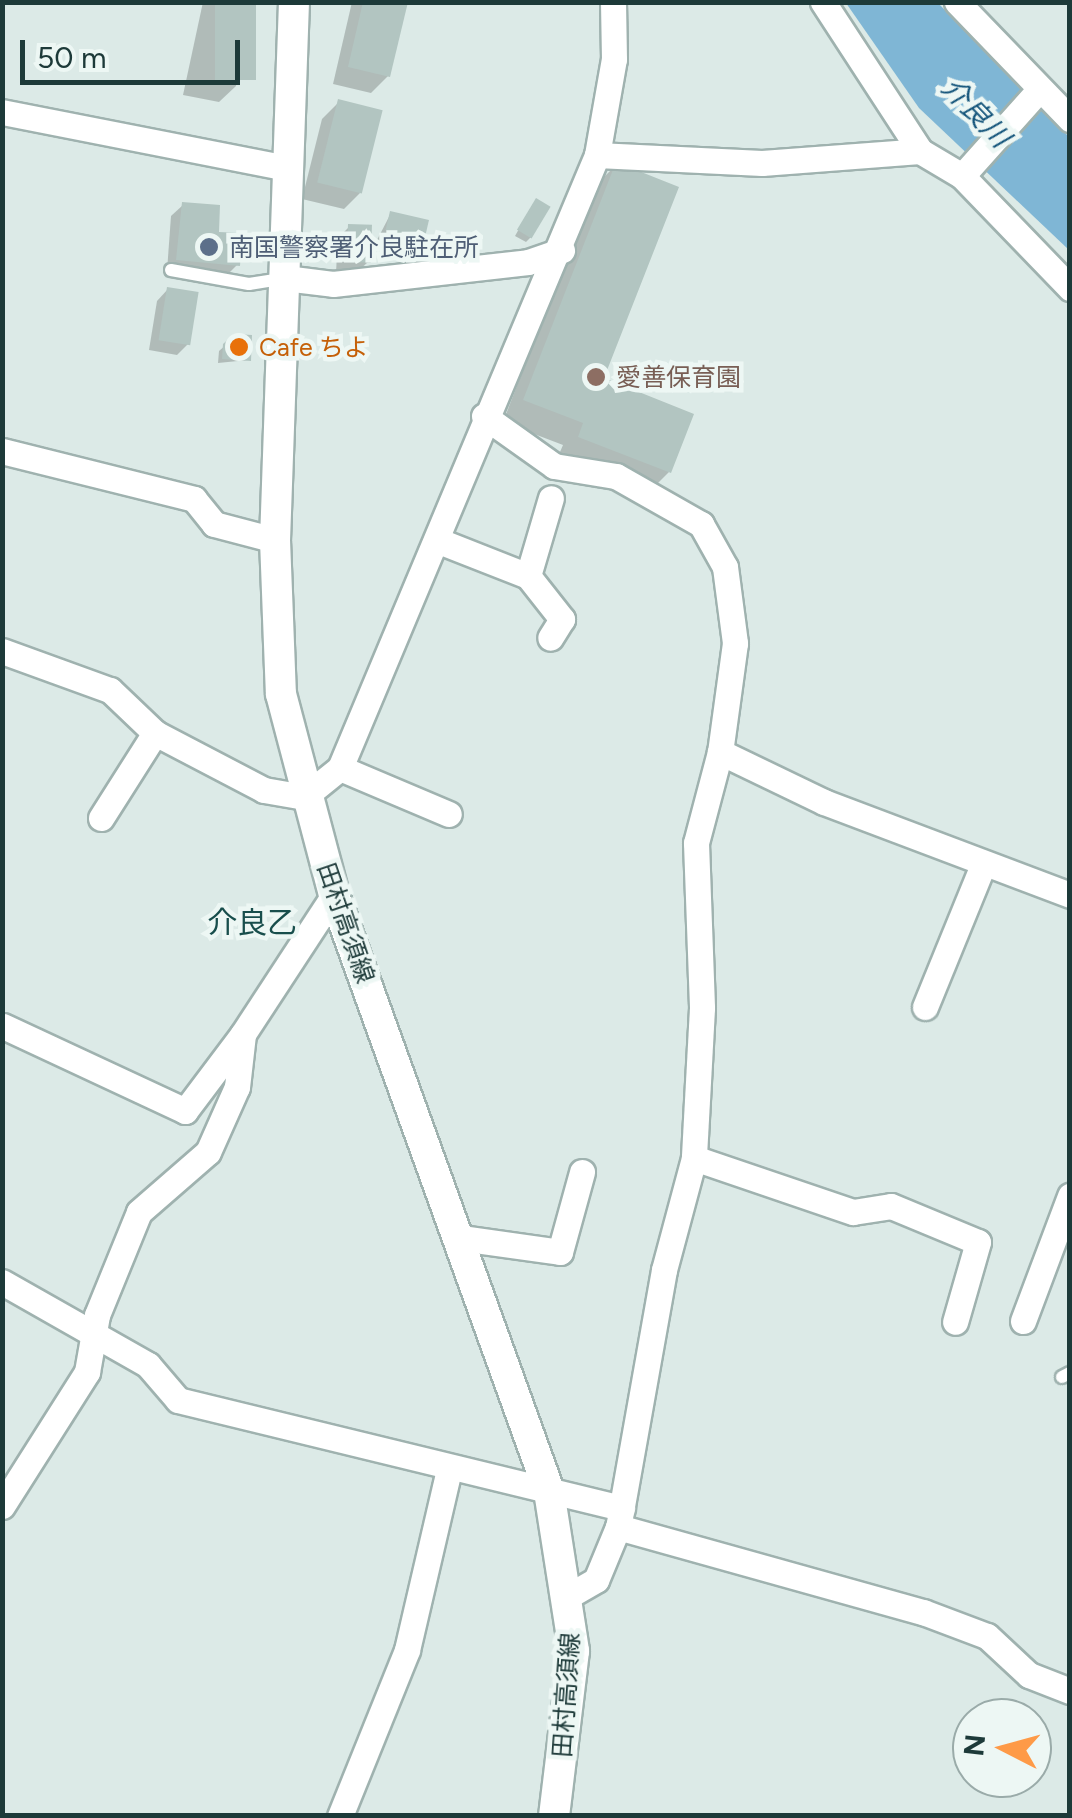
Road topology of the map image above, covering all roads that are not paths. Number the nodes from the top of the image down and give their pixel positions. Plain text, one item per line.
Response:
1 (294, 2) edge
2 (613, 2) edge
3 (823, 2) edge
4 (957, 2) edge
5 (1036, 93) junction
6 (2, 112) edge
7 (1070, 119) edge
8 (920, 151) junction
9 (597, 155) junction
10 (288, 168) junction
11 (966, 171) junction
12 (562, 250) junction
13 (171, 270) dead end
14 (285, 278) junction
15 (1070, 288) edge
16 (484, 416) junction
17 (2, 450) edge
18 (551, 498) dead end
19 (275, 540) junction
20 (439, 541) junction
21 (528, 576) junction
22 (550, 638) dead end
23 (2, 651) edge
24 (155, 732) junction
25 (720, 752) junction
26 (340, 768) junction
27 (304, 797) junction
28 (449, 814) dead end
29 (101, 818) dead end
30 (983, 865) junction
31 (1070, 894) edge
32 (334, 895) junction
33 (925, 1007) dead end
34 (3, 1026) edge
35 (243, 1034) junction
36 (694, 1158) junction
37 (582, 1172) dead end
38 (1070, 1196) edge
39 (461, 1238) junction
40 (2, 1282) edge
41 (1023, 1321) dead end
42 (955, 1322) dead end
43 (98, 1337) junction
44 (449, 1469) junction
45 (549, 1491) junction
46 (2, 1506) edge
47 (620, 1518) junction
48 (570, 1594) junction
49 (1070, 1691) edge
50 (340, 1816) edge
51 (554, 1816) edge

1 - 10 main road, 田村高須線
2 - 9 street
3 - 8 street
4 - 5 street
5 - 7 street
5 - 11 street
6 - 10 street
8 - 9 street
8 - 11 street
9 - 12 street
10 - 14 main road, 田村高須線
11 - 15 street
12 - 14 street
12 - 16 street
13 - 14 lane
14 - 19 main road, 田村高須線
16 - 20 street
16 - 25 street
17 - 19 street
18 - 21 street
19 - 27 main road, 田村高須線
20 - 21 street
20 - 26 street
21 - 22 street
23 - 24 street
24 - 27 street
24 - 29 street
25 - 30 street
25 - 36 street
26 - 27 street
26 - 28 street
27 - 32 main road, 田村高須線
30 - 31 street
30 - 33 street
32 - 35 street
32 - 39 main road, 田村高須線
34 - 35 street
35 - 43 street
36 - 42 street
36 - 47 street
37 - 39 street
38 - 41 street
39 - 45 main road, 田村高須線
40 - 43 street
43 - 44 street
43 - 46 street
44 - 45 street
44 - 50 street
45 - 47 street
45 - 48 main road, 田村高須線
47 - 48 street
47 - 49 street
48 - 51 main road, 田村高須線

